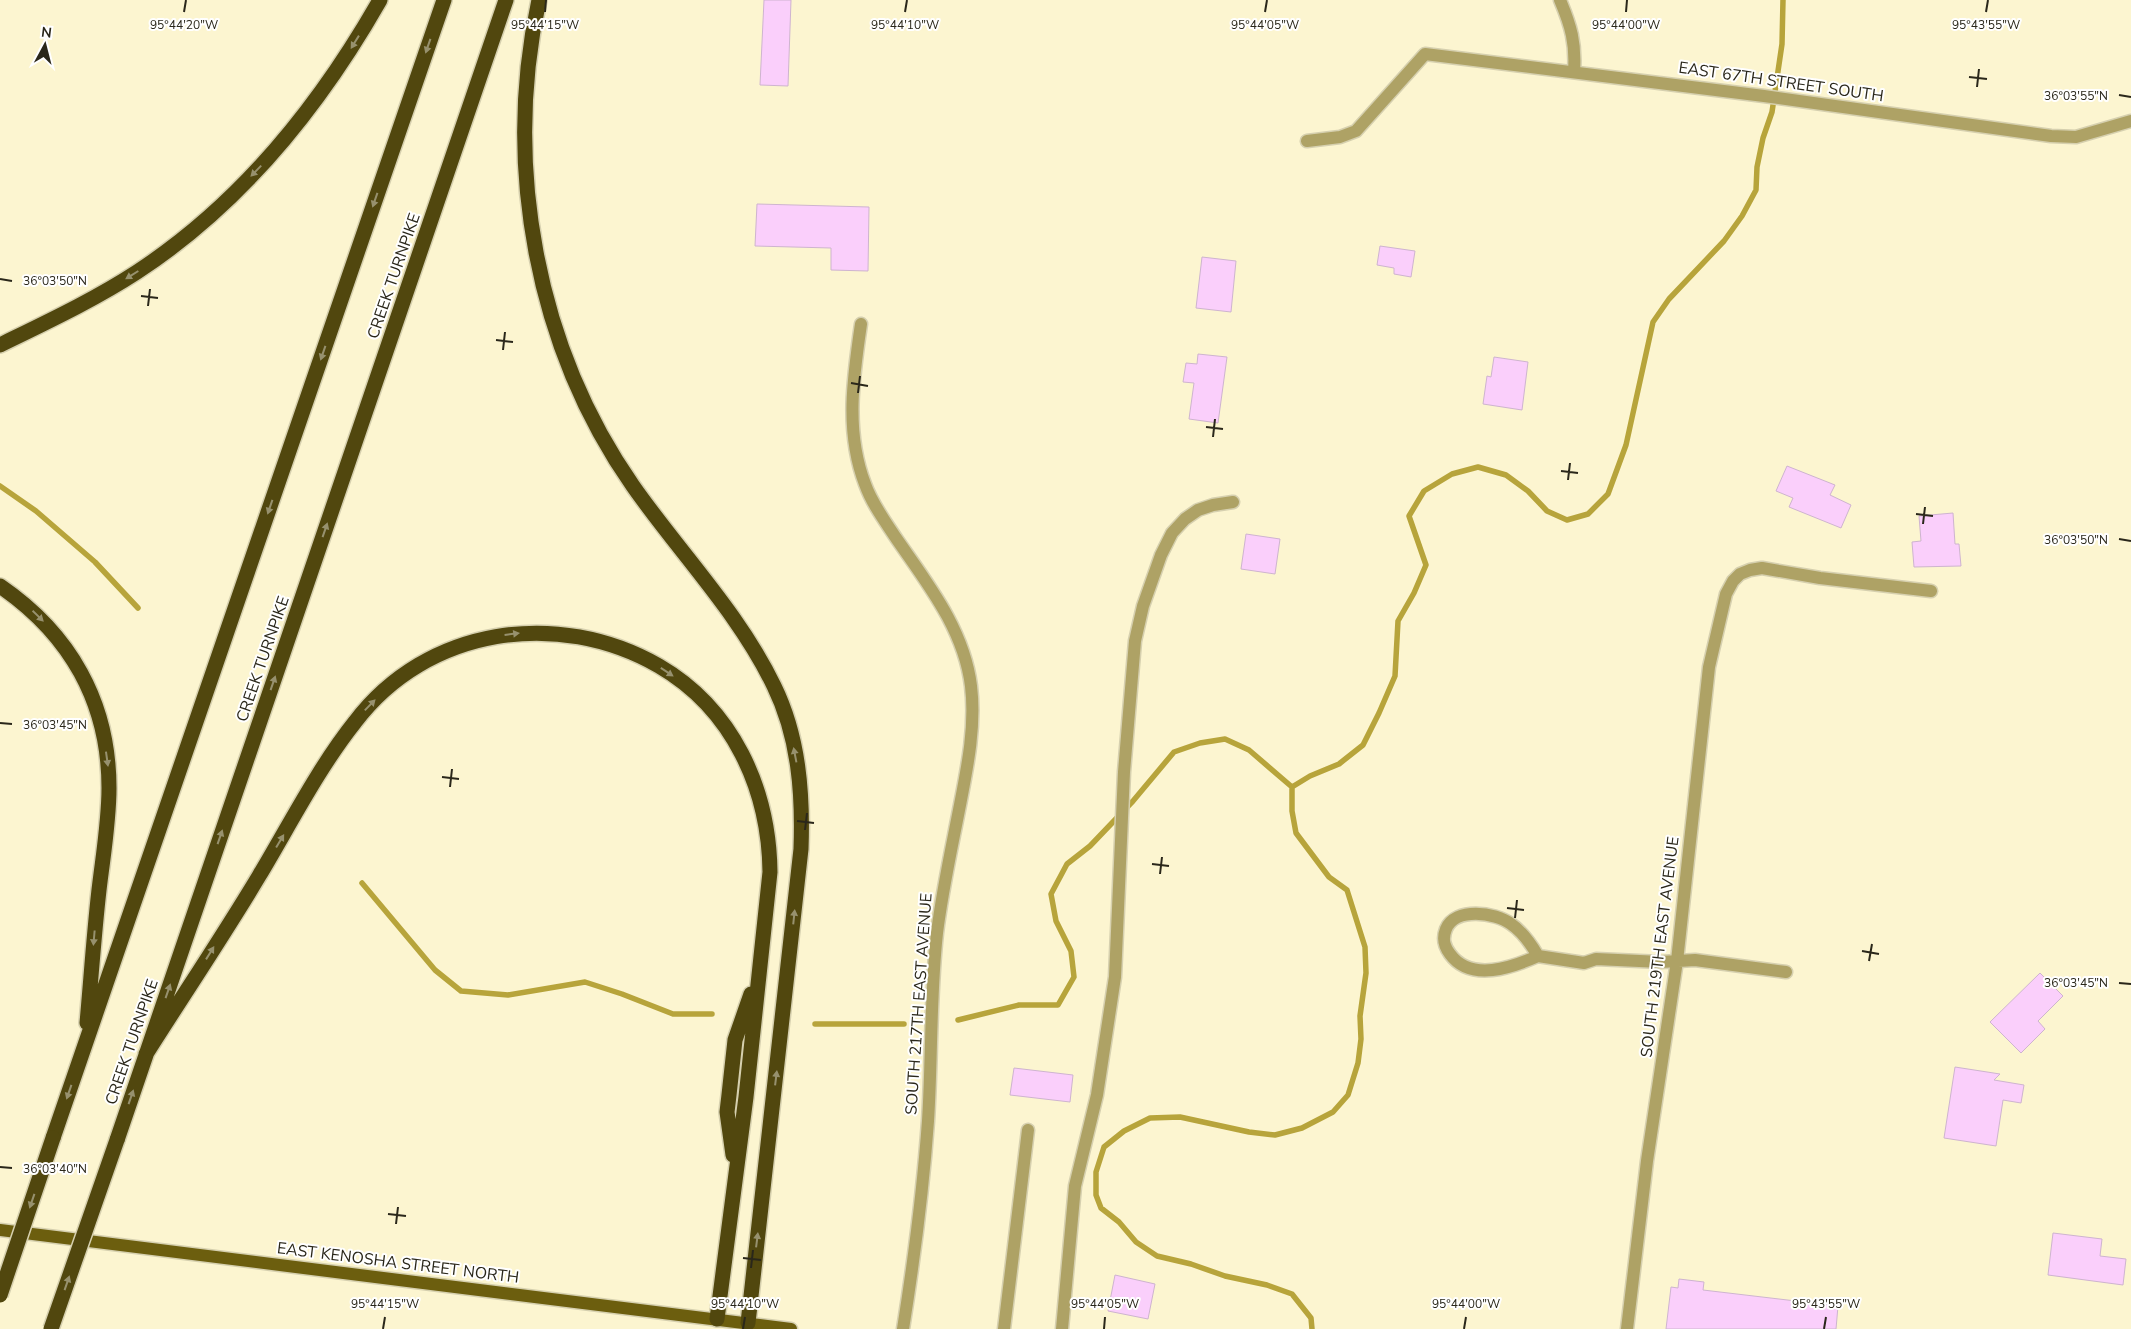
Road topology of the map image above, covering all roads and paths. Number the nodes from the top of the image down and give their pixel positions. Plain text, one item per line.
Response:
1 (380, 0) edge
2 (444, 0) edge
3 (506, 0) edge
4 (539, 0) edge
5 (1560, 0) edge
6 (1574, 72) junction
7 (2131, 121) edge
8 (1307, 141) dead end
9 (861, 324) dead end
10 (0, 345) edge
11 (1233, 502) dead end
12 (0, 586) edge
13 (1931, 592) dead end
14 (1538, 956) junction
15 (1677, 961) junction
16 (1786, 972) dead end
17 (85, 1046) junction
18 (146, 1054) junction
19 (1028, 1130) dead end
20 (0, 1230) edge
21 (0, 1295) edge
22 (717, 1319) junction
23 (748, 1323) junction
24 (51, 1329) edge
25 (791, 1329) edge
26 (903, 1329) edge
27 (1004, 1329) edge
28 (1062, 1329) edge
29 (1627, 1329) edge

1 -> 10 highway
2 -> 17 highway
18 -> 3 highway, CREEK TURNPIKE
23 -> 4 highway
5 - 6 street
6 - 7 street, EAST 67TH STREET SOUTH
6 - 8 street, EAST 67TH STREET SOUTH
9 - 26 street, SOUTH 217TH EAST AVENUE
11 - 28 street
12 -> 17 highway
13 - 15 street, SOUTH 219TH EAST AVENUE
14 - 14 street
14 - 15 street
15 - 16 street
15 - 29 street, SOUTH 219TH EAST AVENUE
17 -> 21 highway, bridge
18 -> 22 highway
24 -> 18 highway, CREEK TURNPIKE, bridge
19 - 27 street
20 - 22 main road, EAST KENOSHA STREET NORTH
22 - 23 main road, EAST KENOSHA STREET NORTH
23 - 25 main road, EAST KENOSHA STREET NORTH

